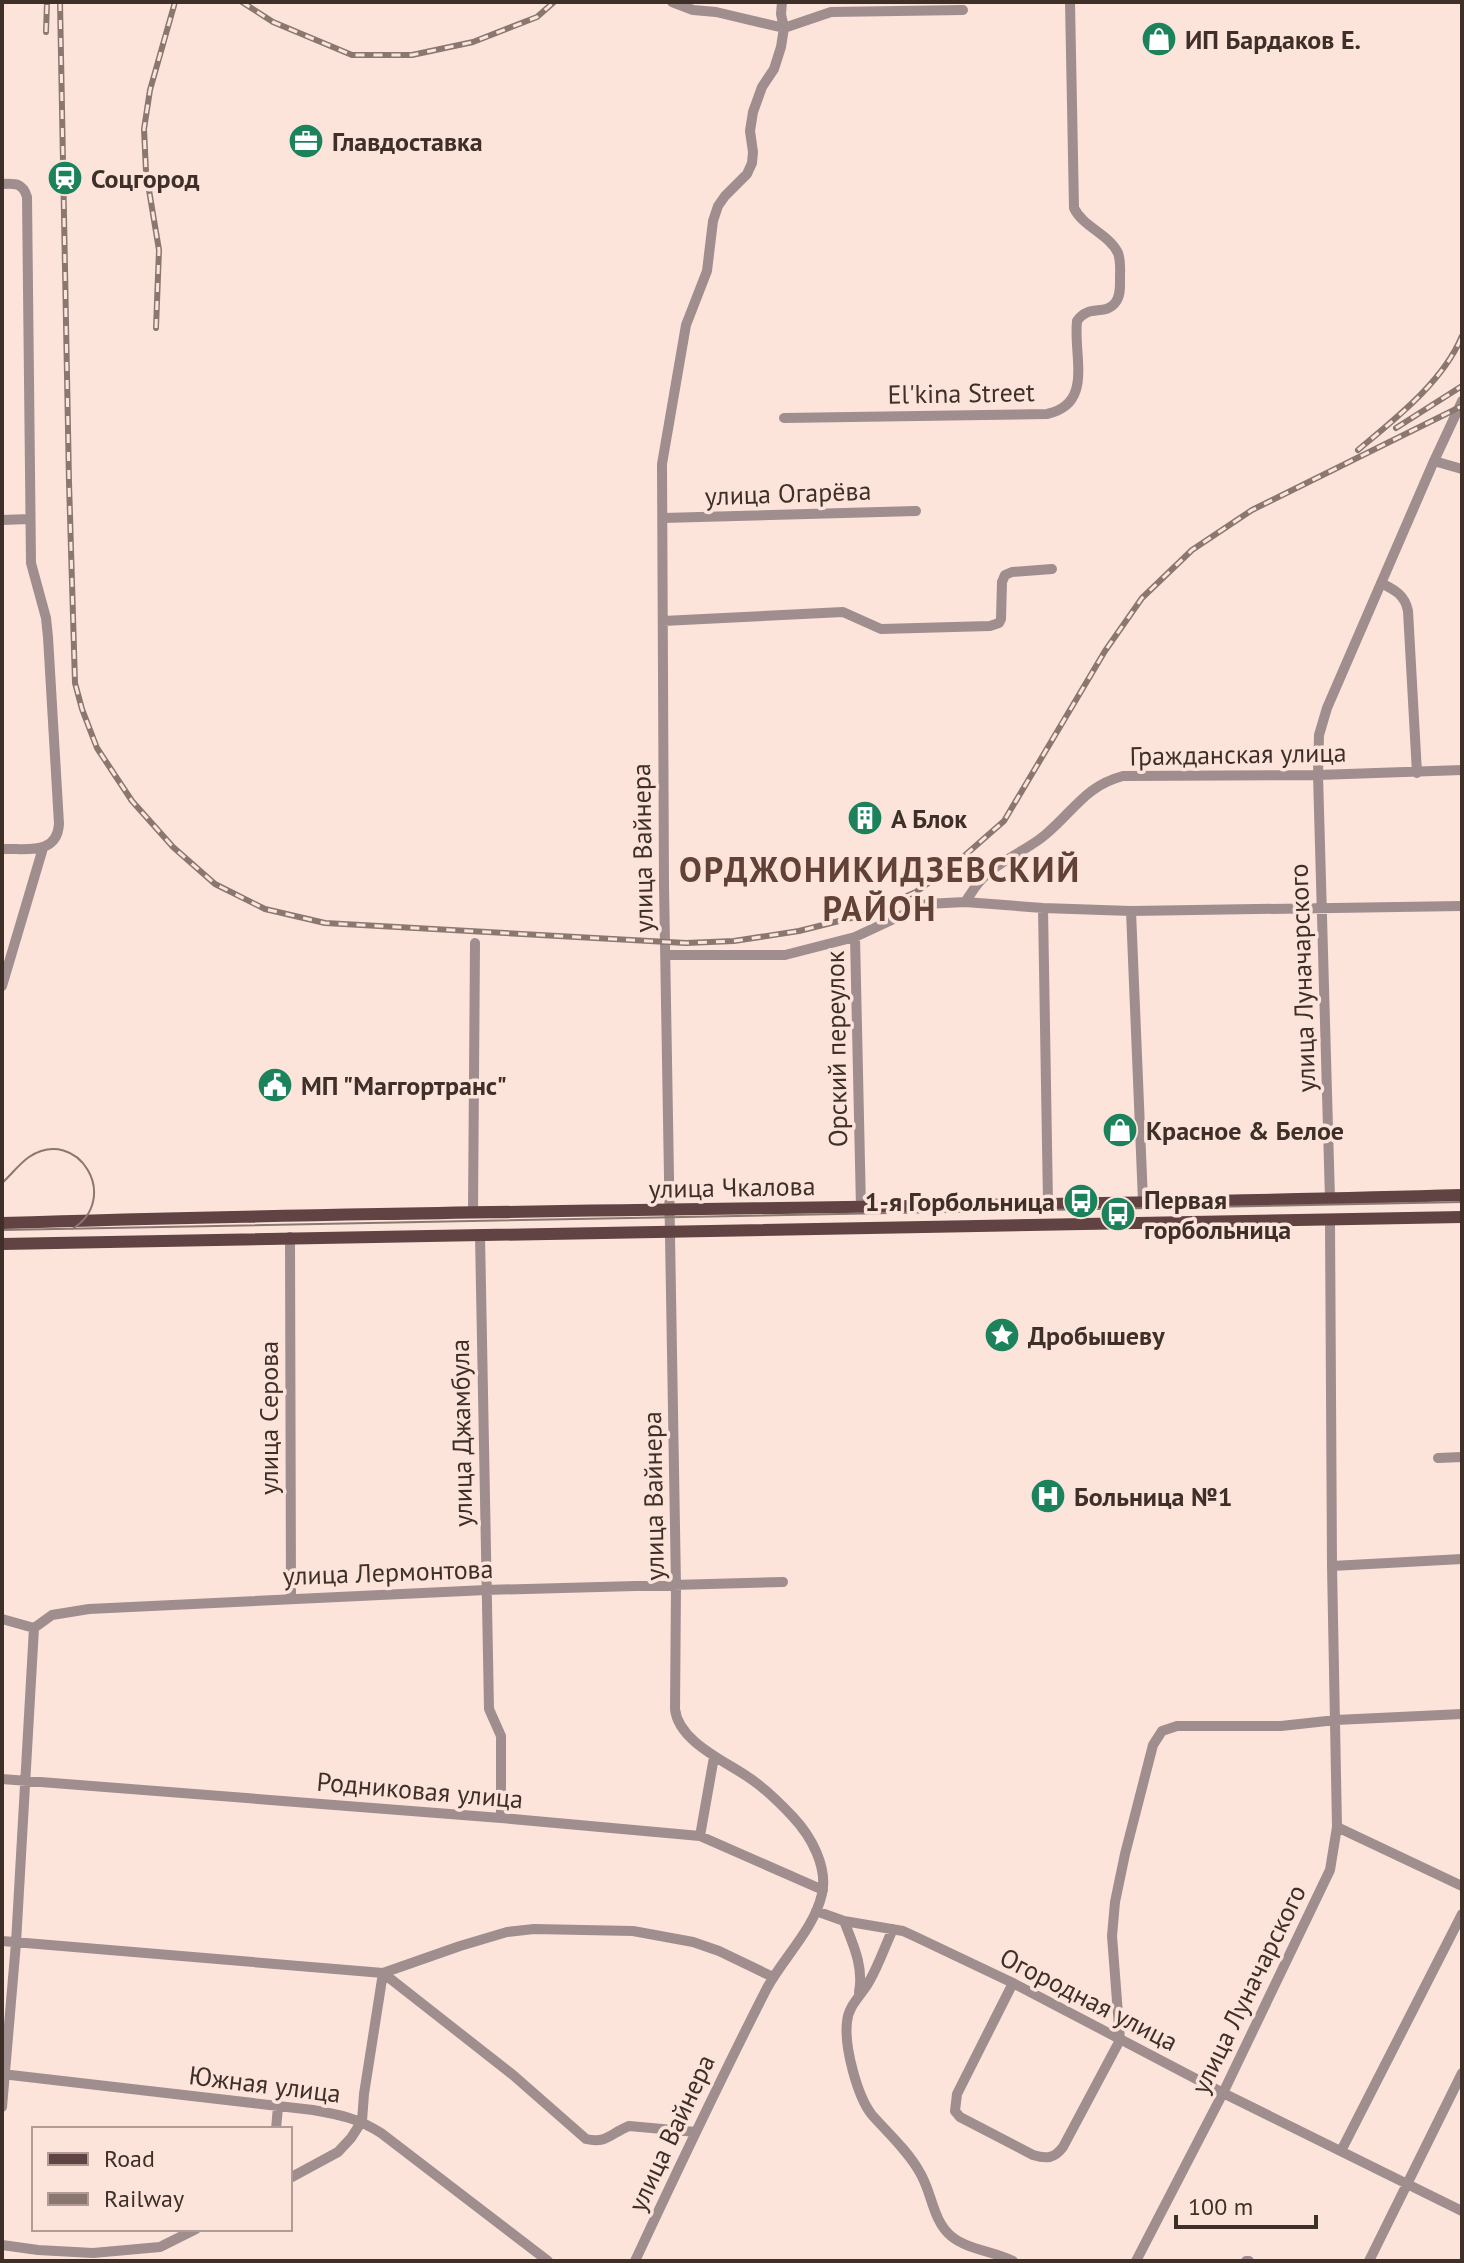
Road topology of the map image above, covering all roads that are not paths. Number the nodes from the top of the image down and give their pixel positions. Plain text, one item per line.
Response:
1 (672, 2) edge
2 (782, 2) edge
3 (1070, 2) edge
4 (963, 10) dead end
5 (784, 28) junction
6 (2, 184) edge
7 (1462, 401) edge
8 (784, 418) dead end
9 (1434, 461) junction
10 (1462, 469) edge
11 (916, 511) dead end
12 (663, 518) junction
13 (29, 519) junction
14 (2, 520) edge
15 (1052, 569) dead end
16 (1381, 583) junction
17 (663, 621) junction
18 (1462, 770) edge
19 (1417, 773) junction
20 (1318, 775) junction
21 (43, 848) junction
22 (2, 849) edge
23 (965, 902) junction
24 (1462, 906) edge
25 (1043, 908) junction
26 (1322, 908) junction
27 (1131, 911) junction
28 (855, 937) junction
29 (475, 943) dead end
30 (666, 955) junction
31 (2, 986) edge
32 (1462, 1195) edge
33 (1330, 1199) junction
34 (1143, 1201) junction
35 (1048, 1203) junction
36 (861, 1208) junction
37 (671, 1210) junction
38 (473, 1211) junction
39 (1462, 1217) edge
40 (1330, 1221) junction
41 (2, 1223) edge
42 (671, 1233) junction
43 (480, 1235) junction
44 (290, 1237) junction
45 (2, 1244) edge
46 (1462, 1457) edge
47 (1438, 1458) dead end
48 (1462, 1559) edge
49 (1332, 1566) junction
50 (783, 1582) dead end
51 (676, 1586) junction
52 (486, 1590) junction
53 (291, 1598) junction
54 (2, 1619) edge
55 (34, 1628) junction
56 (1462, 1714) edge
57 (1336, 1720) junction
58 (714, 1757) junction
59 (2, 1779) edge
60 (25, 1780) junction
61 (501, 1818) junction
62 (1337, 1827) junction
63 (700, 1836) junction
64 (1462, 1886) edge
65 (823, 1890) junction
66 (816, 1911) junction
67 (1462, 1914) edge
68 (844, 1921) junction
69 (893, 1929) junction
70 (2, 1941) edge
71 (16, 1943) junction
72 (383, 1973) junction
73 (773, 1977) junction
74 (1013, 1983) junction
75 (858, 1997) junction
76 (1120, 2040) junction
77 (1462, 2073) edge
78 (3, 2075) edge
79 (1223, 2093) junction
80 (2, 2107) edge
81 (278, 2107) junction
82 (362, 2121) junction
83 (276, 2127) edge
84 (696, 2132) junction
85 (1341, 2151) junction
86 (292, 2177) edge
87 (1406, 2183) junction
88 (1462, 2211) edge
89 (192, 2231) edge
90 (2, 2245) edge
91 (548, 2261) edge
92 (635, 2261) edge
93 (1013, 2261) edge
94 (1136, 2261) edge
95 (1369, 2261) edge

1 - 5 street
2 - 5 street, улица Вайнера
3 - 8 street, El'kina Street
4 - 5 street
5 - 12 street, улица Вайнера
6 - 13 street
7 - 9 street, улица Луначарского
9 - 10 street
9 - 16 street, улица Луначарского
11 - 12 street, улица Огарёва
12 - 17 street, улица Вайнера
13 - 14 street
13 - 21 street
15 - 17 street
16 - 19 street
16 - 20 street, улица Луначарского
17 - 30 street, улица Вайнера
18 - 19 street, Гражданская улица
19 - 20 street, Гражданская улица
20 - 23 street, Гражданская улица
20 - 26 street, улица Луначарского
21 - 22 street
21 - 31 street
23 - 25 street
23 - 28 street
24 - 26 street
25 - 27 street
25 - 35 street
26 - 27 street
26 - 33 street, улица Луначарского
27 - 34 street
28 - 30 street
28 - 36 street, Орский переулок
29 - 38 street
30 - 37 street, улица Вайнера
32 - 33 main road, улица Чкалова
33 - 34 main road, улица Чкалова
33 - 40 main road, улица Луначарского
34 - 35 main road, улица Чкалова
35 - 36 main road, улица Чкалова
36 - 37 main road, улица Чкалова
37 - 38 main road, улица Чкалова
37 - 42 street, улица Вайнера
38 - 41 main road, улица Чкалова
39 - 40 main road, улица Чкалова
40 - 42 main road, улица Чкалова
40 - 49 street, улица Луначарского
42 - 43 main road, улица Чкалова
42 - 51 street, улица Вайнера
43 - 44 main road, улица Чкалова
43 - 52 street, улица Джамбула
44 - 45 main road, улица Чкалова
44 - 53 street, улица Серова
46 - 47 street
48 - 49 street
49 - 57 street, улица Луначарского
50 - 51 street, улица Лермонтова
51 - 52 street, улица Лермонтова
51 - 58 street, улица Вайнера
52 - 53 street, улица Лермонтова
52 - 61 street, улица Джамбула
53 - 55 street, улица Лермонтова
54 - 55 street
55 - 60 street
56 - 57 street
57 - 62 street, улица Луначарского
57 - 76 street
58 - 63 street
58 - 65 street, улица Вайнера
59 - 60 street, Родниковая улица
60 - 61 street, Родниковая улица
60 - 71 street
61 - 63 street, Родниковая улица
62 - 64 street
62 - 79 street, улица Луначарского
63 - 65 street, Родниковая улица
65 - 66 street, улица Вайнера
66 - 68 street, Огородная улица
66 - 73 street, улица Вайнера
67 - 85 street
68 - 69 street, Огородная улица
68 - 75 street
69 - 74 street, Огородная улица
69 - 75 street
70 - 71 street
71 - 72 street
71 - 78 street
72 - 73 street
72 - 82 street
72 - 84 street
73 - 84 street, улица Вайнера
74 - 76 street, Огородная улица
74 - 76 street
75 - 93 street
76 - 79 street, Огородная улица
77 - 87 street
78 - 80 street
78 - 81 street, Южная улица
79 - 85 street, Огородная улица
79 - 94 street, улица Луначарского
81 - 82 street, Южная улица
81 - 83 street
82 - 86 street
82 - 91 street, Южная улица
84 - 92 street, улица Вайнера
85 - 87 street, Огородная улица
87 - 88 street, Огородная улица
87 - 95 street
89 - 90 street

